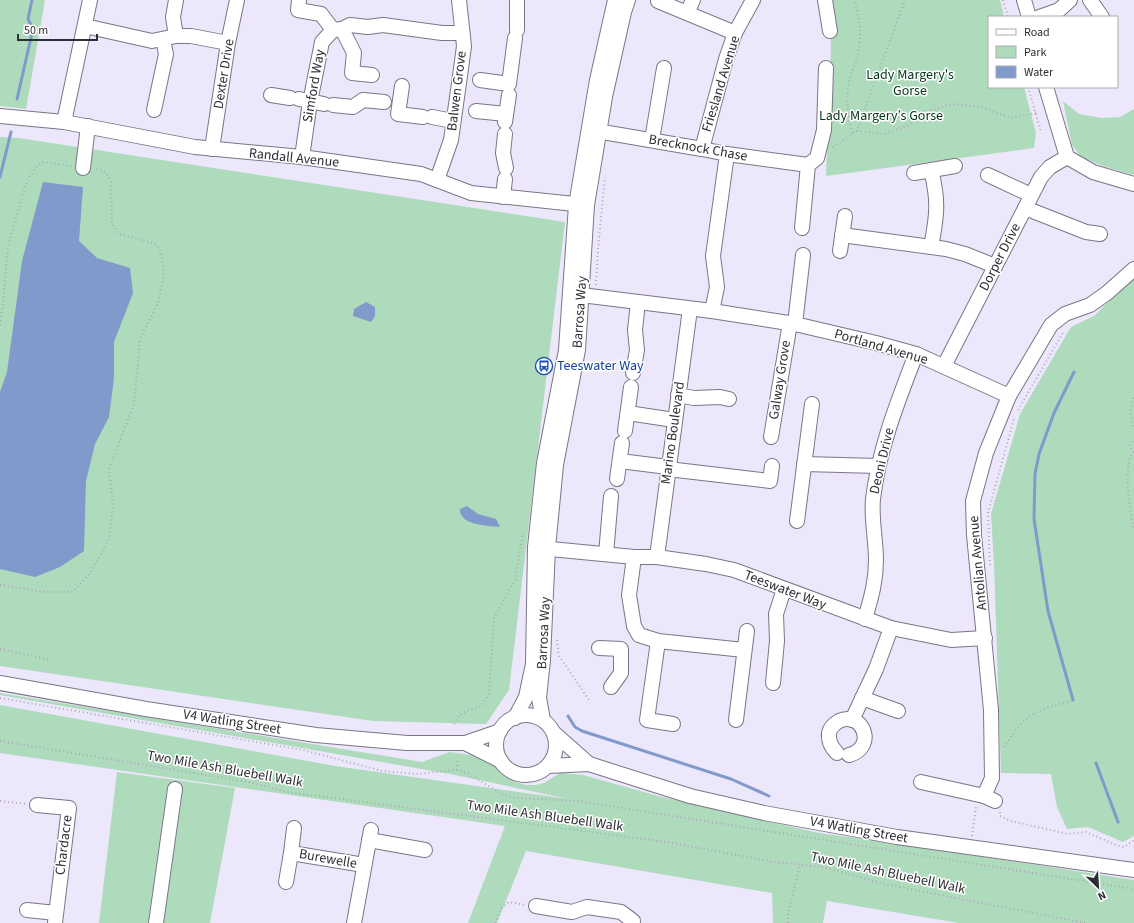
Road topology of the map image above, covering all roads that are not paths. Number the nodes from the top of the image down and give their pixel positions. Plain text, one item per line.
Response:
1 (90, 0) edge
2 (176, 0) edge
3 (237, 0) edge
4 (299, 0) edge
5 (460, 0) edge
6 (517, 0) edge
7 (616, 0) edge
8 (628, 0) edge
9 (753, 0) edge
10 (825, 0) edge
11 (1024, 0) edge
12 (1070, 0) edge
13 (1090, 0) edge
14 (658, 1) edge
15 (690, 6) edge
16 (1029, 16) edge
17 (1042, 16) edge
18 (1101, 16) edge
19 (85, 26) junction
20 (337, 30) junction
21 (830, 31) dead end
22 (462, 33) junction
23 (735, 33) junction
24 (170, 38) junction
25 (228, 43) junction
26 (664, 68) dead end
27 (826, 68) dead end
28 (372, 75) dead end
29 (470, 78) junction
30 (402, 86) dead end
31 (1046, 88) edge
32 (271, 95) dead end
33 (508, 95) dead end
34 (300, 100) junction
35 (384, 102) dead end
36 (466, 109) junction
37 (154, 110) dead end
38 (0, 116) edge
39 (64, 122) junction
40 (453, 122) junction
41 (505, 124) junction
42 (88, 126) junction
43 (594, 130) junction
44 (652, 140) junction
45 (702, 148) junction
46 (212, 149) junction
47 (727, 154) junction
48 (302, 157) junction
49 (1067, 157) junction
50 (808, 165) junction
51 (955, 166) dead end
52 (83, 168) road end
53 (931, 170) junction
54 (914, 173) dead end
55 (988, 175) dead end
56 (437, 180) junction
57 (1134, 184) edge
58 (1031, 195) junction
59 (502, 197) junction
60 (581, 205) junction
61 (1025, 208) junction
62 (845, 216) dead end
63 (802, 228) dead end
64 (1100, 234) dead end
65 (842, 235) junction
66 (931, 247) junction
67 (840, 251) dead end
68 (803, 255) dead end
69 (996, 266) junction
70 (1134, 269) edge
71 (576, 294) junction
72 (638, 302) junction
73 (690, 309) junction
74 (712, 311) junction
75 (792, 324) junction
76 (916, 354) junction
77 (944, 366) junction
78 (633, 373) dead end
79 (631, 387) dead end
80 (723, 394) dead end
81 (678, 395) junction
82 (1009, 396) junction
83 (812, 404) dead end
84 (628, 413) junction
85 (674, 420) junction
86 (771, 437) dead end
87 (620, 461) junction
88 (804, 464) junction
89 (772, 466) dead end
90 (878, 466) junction
91 (668, 468) junction
92 (617, 479) dead end
93 (611, 496) dead end
94 (797, 521) dead end
95 (542, 548) junction
96 (606, 554) junction
97 (634, 557) junction
98 (657, 557) junction
99 (784, 589) junction
100 (864, 619) junction
101 (891, 628) junction
102 (747, 631) dead end
103 (639, 635) junction
104 (985, 638) junction
105 (658, 641) junction
106 (599, 648) dead end
107 (621, 649) junction
108 (744, 650) junction
109 (773, 683) dead end
110 (0, 684) edge
111 (611, 687) dead end
112 (862, 698) junction
113 (898, 711) dead end
114 (515, 718) junction
115 (543, 720) junction
116 (736, 720) dead end
117 (852, 720) junction
118 (673, 724) dead end
119 (500, 731) junction
120 (554, 733) junction
121 (465, 743) junction
122 (501, 761) junction
123 (589, 764) junction
124 (548, 766) junction
125 (921, 782) dead end
126 (175, 789) dead end
127 (37, 805) road end
128 (294, 828) dead end
129 (425, 850) dead end
130 (291, 853) junction
131 (364, 865) junction
132 (1134, 870) edge
133 (286, 882) dead end
134 (536, 906) road end
135 (27, 910) dead end
136 (56, 918) edge
137 (156, 923) edge
138 (354, 923) edge
139 (632, 923) edge

1 - 19 street
2 - 24 street
3 - 25 street, Dexter Drive
4 - 20 street
5 - 22 street, Balwen Grove
6 - 29 street
7 - 43 street, Barrosa Way
8 - 43 street, Barrosa Way
9 - 23 street, Friesland Avenue
10 - 21 street
11 - 16 street
12 - 17 street
13 - 18 street
14 - 15 street
15 - 23 street
19 - 24 street
19 - 39 street
20 - 22 street
20 - 28 street
20 - 34 street, Simford Way
22 - 29 street, Balwen Grove
23 - 45 street, Friesland Avenue
24 - 25 street
24 - 37 street
25 - 46 street, Dexter Drive
26 - 44 street
27 - 50 street
29 - 36 street, Balwen Grove
30 - 40 street
31 - 49 street
32 - 34 street
33 - 41 street
34 - 35 street
34 - 48 street, Simford Way
36 - 40 street, Balwen Grove
36 - 41 street
38 - 39 street, Randall Avenue
39 - 42 street, Randall Avenue
40 - 56 street, Balwen Grove
41 - 59 street
42 - 46 street, Randall Avenue
42 - 52 street
43 - 44 street, Brecknock Chase
43 - 60 street, Barrosa Way
44 - 45 street, Brecknock Chase
45 - 47 street, Brecknock Chase
46 - 48 street, Randall Avenue
47 - 50 street, Brecknock Chase
47 - 74 street
48 - 56 street, Randall Avenue
49 - 57 street
49 - 58 street, Dorper Drive
50 - 63 street
51 - 53 street
53 - 54 street
53 - 66 street
55 - 58 street
56 - 59 street, Randall Avenue
58 - 61 street, Dorper Drive
59 - 60 street, Randall Avenue
60 - 71 street, Barrosa Way
61 - 64 street
61 - 69 street, Dorper Drive
62 - 65 street
65 - 66 street
65 - 67 street
66 - 69 street
68 - 75 street
69 - 77 street, Dorper Drive
70 - 82 street, Antolian Avenue
71 - 72 street, Portland Avenue
71 - 95 street, Barrosa Way
72 - 73 street, Portland Avenue
72 - 78 street
73 - 74 street, Portland Avenue
73 - 81 street, Marino Boulevard
74 - 75 street, Portland Avenue
75 - 76 street, Portland Avenue
75 - 86 street, Galway Grove
76 - 77 street, Portland Avenue
76 - 90 street, Deoni Drive
77 - 82 street, Portland Avenue
79 - 84 street
80 - 81 street
81 - 85 street, Marino Boulevard
82 - 104 street, Antolian Avenue
83 - 88 street
84 - 85 street
84 - 87 street
85 - 91 street, Marino Boulevard
87 - 91 street
87 - 92 street
88 - 90 street
88 - 94 street
89 - 91 street
90 - 100 street, Deoni Drive
91 - 98 street, Marino Boulevard
93 - 96 street
95 - 96 street, Teeswater Way
95 - 114 street, Barrosa Way
95 - 115 street, Barrosa Way
96 - 97 street, Teeswater Way
97 - 98 street, Teeswater Way
97 - 103 street
98 - 99 street, Teeswater Way
99 - 100 street, Teeswater Way
99 - 109 street
100 - 101 street, Teeswater Way
101 - 104 street, Teeswater Way
101 - 112 street
102 - 108 street
103 - 105 street
103 - 107 street
104 - 125 street, Antolian Avenue
105 - 108 street
105 - 118 street
106 - 107 street
107 - 111 street
108 - 116 street
110 - 121 street, V4 Watling Street
112 - 113 street
112 - 117 street
114 - 115 street
114 - 119 street
115 - 120 street
117 - 117 street
119 - 121 street, V4 Watling Street
119 - 122 street
120 - 123 street, V4 Watling Street
120 - 124 street
121 - 122 street, V4 Watling Street
122 - 124 street
123 - 124 street, V4 Watling Street
123 - 132 street, V4 Watling Street
126 - 137 street
127 - 136 street, Chardacre
128 - 130 street, Burewelle
129 - 131 street, Burewelle
130 - 131 street, Burewelle
130 - 133 street, Burewelle
131 - 138 street, Burewelle
134 - 139 street
135 - 136 street, Chardacre

